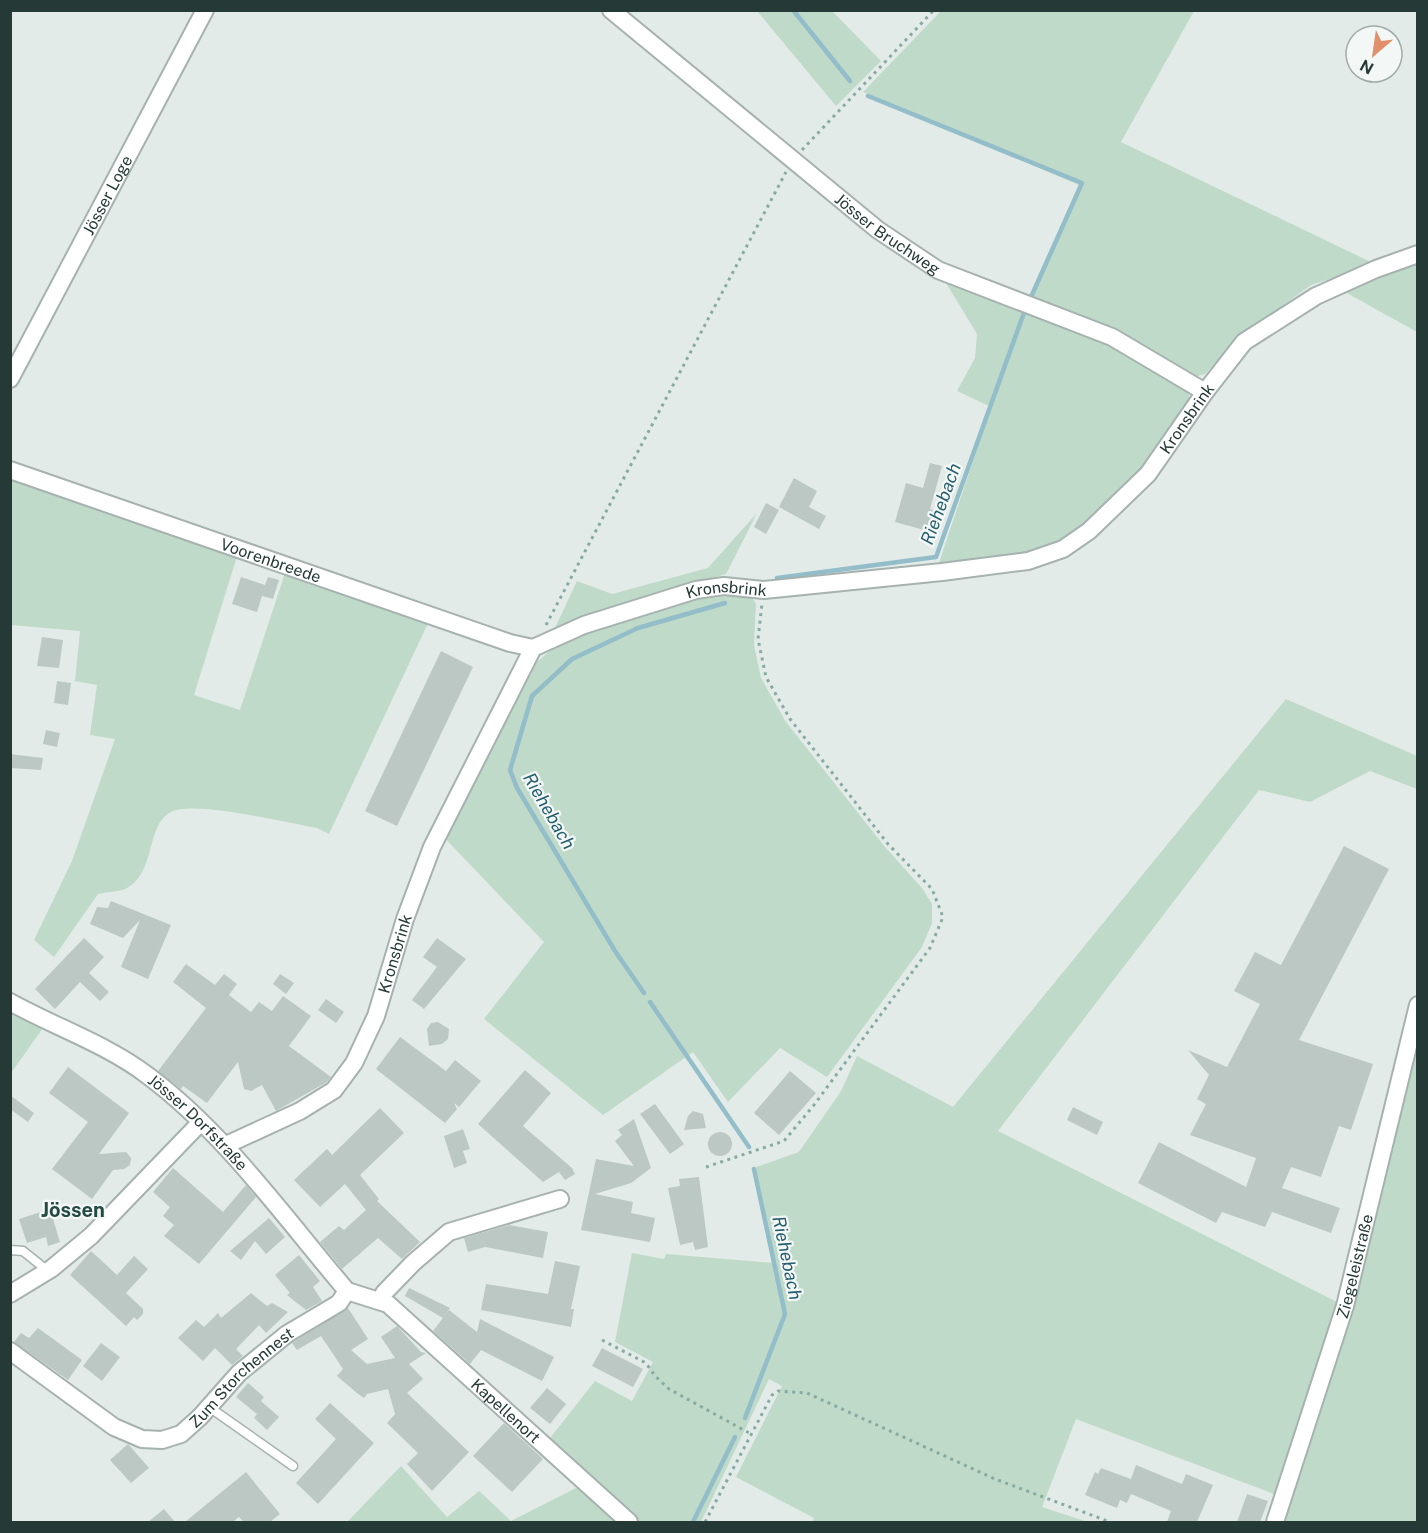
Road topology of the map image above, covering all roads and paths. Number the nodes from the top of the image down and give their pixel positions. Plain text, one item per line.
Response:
1 (205, 10) edge
2 (611, 10) edge
3 (934, 10) edge
4 (792, 160) junction
5 (1418, 254) edge
6 (10, 379) edge
7 (1205, 392) junction
8 (10, 470) edge
9 (764, 590) junction
10 (533, 648) junction
11 (10, 1002) edge
12 (1418, 1005) edge
13 (200, 1123) junction
14 (226, 1146) junction
15 (706, 1167) dead end
16 (560, 1199) dead end
17 (10, 1250) edge
18 (48, 1272) junction
19 (347, 1291) junction
20 (10, 1294) edge
21 (382, 1301) junction
22 (602, 1340) dead end
23 (10, 1351) edge
24 (209, 1407) junction
25 (751, 1434) junction
26 (292, 1466) dead end
27 (628, 1522) edge
28 (705, 1522) edge
29 (1110, 1522) edge
30 (1275, 1522) edge

1 - 6 street, Jösser Loge
2 - 4 street, Jösser Bruchweg
3 - 4 path
4 - 7 street, Jösser Bruchweg
4 - 10 path
5 - 7 street, Kronsbrink
7 - 9 street, Kronsbrink
8 - 10 street, Voorenbreede
9 - 10 street, Kronsbrink
9 - 15 path
10 - 14 street, Kronsbrink
11 - 13 street, Jösser Dorfstraße
12 - 30 street, Ziegeleistraße
13 - 14 street, Jösser Dorfstraße
13 - 18 street
14 - 19 street, Jösser Dorfstraße
16 - 21 street
17 - 18 lane
18 - 20 street
19 - 21 street, Kapellenort
19 - 24 street, Zum Storchennest
21 - 27 street, Kapellenort
22 - 25 path
23 - 24 street, Zum Storchennest
24 - 26 lane
25 - 28 path
25 - 29 path

